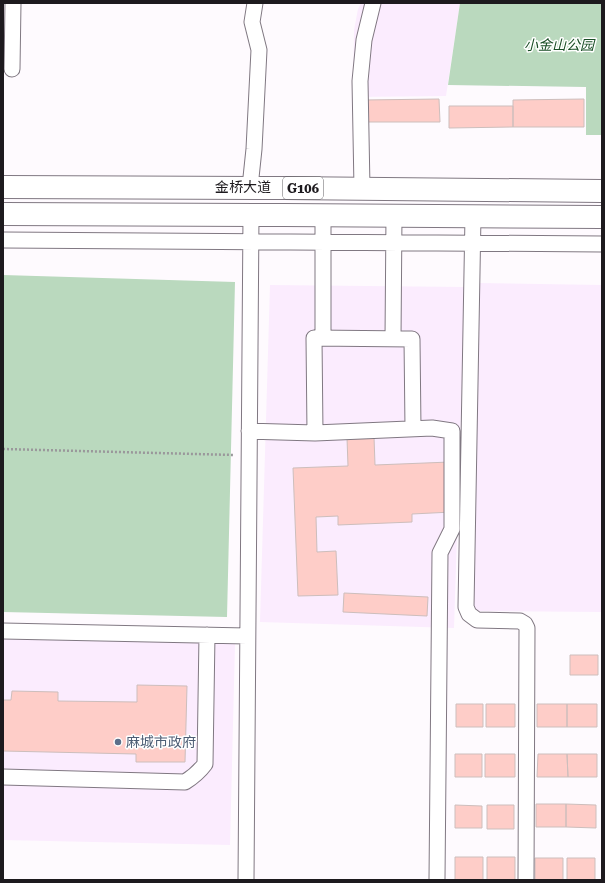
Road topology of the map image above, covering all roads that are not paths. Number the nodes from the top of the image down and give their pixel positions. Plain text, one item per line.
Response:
1 (13, 3) edge
2 (255, 3) edge
3 (373, 3) edge
4 (12, 69) dead end
5 (3, 187) edge
6 (250, 187) junction
7 (362, 188) junction
8 (602, 191) edge
9 (3, 214) edge
10 (250, 215) junction
11 (323, 215) junction
12 (394, 216) junction
13 (473, 216) junction
14 (602, 217) edge
15 (3, 240) edge
16 (250, 242) junction
17 (323, 242) junction
18 (394, 243) junction
19 (473, 243) junction
20 (602, 244) edge
21 (323, 338) junction
22 (393, 339) junction
23 (413, 429) junction
24 (249, 432) junction
25 (315, 433) junction
26 (3, 630) edge
27 (207, 635) junction
28 (247, 636) junction
29 (3, 777) edge
30 (246, 880) edge
31 (437, 880) edge
32 (526, 880) edge

1 - 4 street
2 - 6 street
3 - 7 street
5 - 6 highway, 金桥大道 / G106
6 - 7 highway, 金桥大道 / G106
7 - 8 highway, 金桥大道 / G106
9 - 10 highway, 金桥大道 / G106
10 - 11 highway, 金桥大道 / G106
10 - 16 street
11 - 12 highway, 金桥大道 / G106
11 - 17 street
12 - 13 highway, 金桥大道 / G106
12 - 18 street
13 - 14 highway, 金桥大道 / G106
13 - 19 street
15 - 16 street
16 - 17 street
16 - 24 street
17 - 18 street
17 - 21 street
18 - 19 street
18 - 22 street
19 - 20 street
19 - 32 street
21 - 22 street
21 - 25 street
22 - 23 street
23 - 25 street
23 - 31 street
24 - 25 street
24 - 28 street
26 - 27 street
27 - 28 street
27 - 29 street
28 - 30 street

